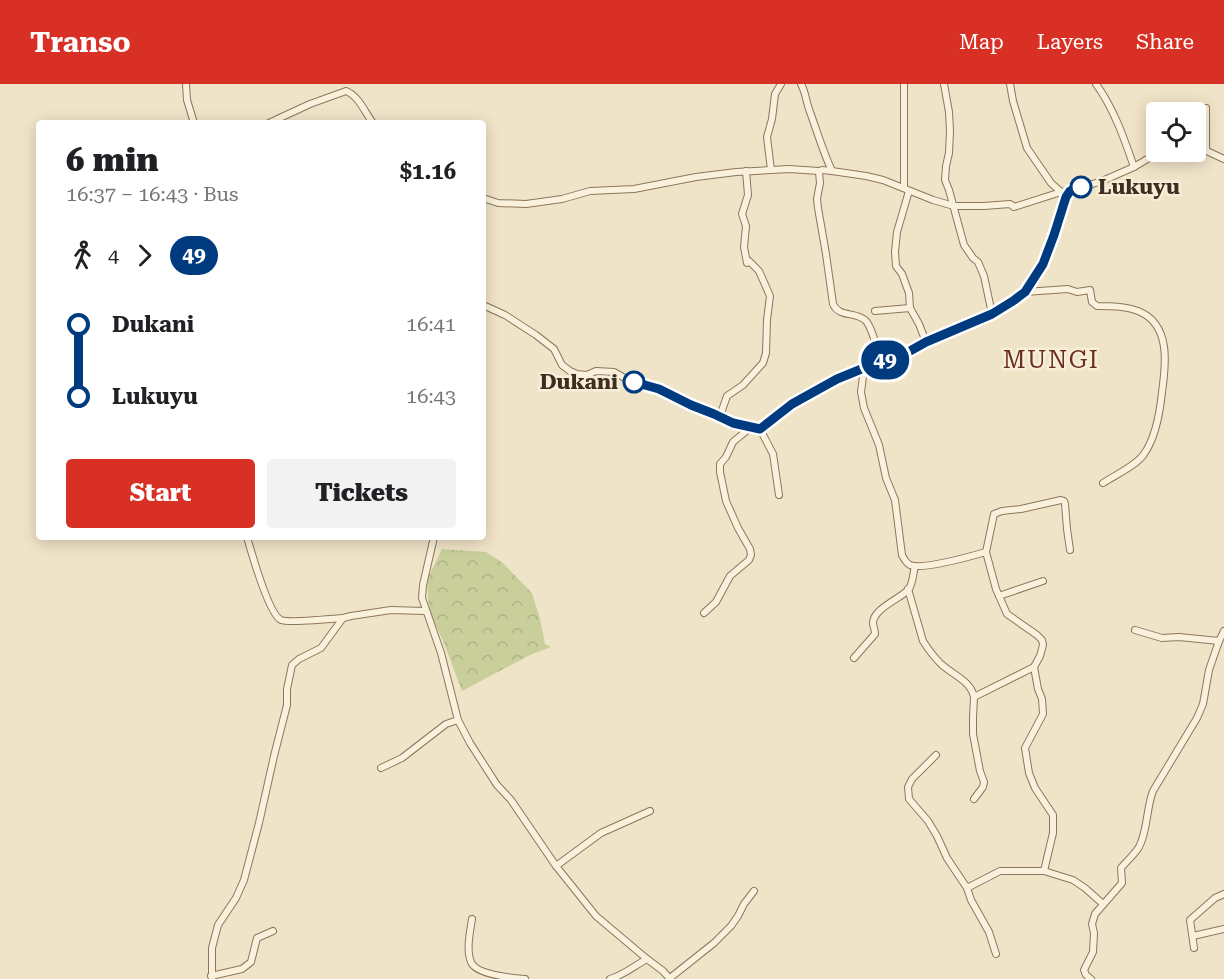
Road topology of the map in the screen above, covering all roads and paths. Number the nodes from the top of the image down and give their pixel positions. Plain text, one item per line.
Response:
1 (186, 84) edge
2 (781, 84) edge
3 (801, 84) edge
4 (904, 84) edge
5 (944, 84) edge
6 (1010, 84) edge
7 (1096, 84) edge
8 (193, 120) edge
9 (275, 120) edge
10 (371, 120) edge
11 (1206, 150) edge
12 (1224, 159) edge
13 (1146, 160) edge
14 (1134, 167) junction
15 (771, 170) junction
16 (746, 171) junction
17 (819, 171) junction
18 (832, 171) junction
19 (907, 189) junction
20 (1070, 191) junction
21 (1061, 192) junction
22 (486, 199) edge
23 (954, 206) junction
24 (1025, 292) junction
25 (486, 306) edge
26 (910, 308) junction
27 (875, 311) dead end
28 (992, 314) junction
29 (926, 342) junction
30 (881, 361) junction
31 (864, 369) junction
32 (720, 416) junction
33 (750, 428) junction
34 (760, 429) junction
35 (1102, 483) dead end
36 (779, 495) dead end
37 (248, 540) edge
38 (433, 540) edge
39 (1070, 550) dead end
40 (986, 552) junction
41 (915, 566) junction
42 (1042, 581) dead end
43 (909, 590) junction
44 (999, 596) junction
45 (425, 612) junction
46 (704, 613) dead end
47 (343, 618) junction
48 (1136, 630) dead end
49 (1224, 631) edge
50 (1219, 641) junction
51 (854, 658) dead end
52 (1034, 667) junction
53 (975, 697) junction
54 (458, 720) junction
55 (936, 755) dead end
56 (381, 768) dead end
57 (974, 799) dead end
58 (650, 811) dead end
59 (556, 866) junction
60 (1044, 871) junction
61 (967, 888) junction
62 (754, 891) dead end
63 (1224, 894) edge
64 (1103, 904) junction
65 (472, 919) dead end
66 (1224, 929) edge
67 (273, 931) dead end
68 (1193, 936) junction
69 (1194, 948) dead end
70 (996, 954) dead end
71 (646, 959) junction
72 (212, 977) edge
73 (525, 979) edge
74 (610, 979) edge
75 (670, 979) edge
76 (1091, 979) edge

1 - 8 street
2 - 15 street
3 - 18 street
4 - 19 street
5 - 23 street
6 - 21 street
7 - 14 street
9 - 10 street
11 - 12 street
13 - 14 street
14 - 20 street
15 - 16 street
15 - 17 street
16 - 22 street
16 - 32 street
17 - 18 street
17 - 30 street
18 - 19 street
19 - 23 street
19 - 26 street
20 - 21 street
20 - 24 street
21 - 23 street
23 - 28 street
24 - 28 street
24 - 35 street
25 - 32 street
26 - 27 street
26 - 29 street
28 - 29 street
29 - 30 street
30 - 31 street
31 - 34 street
31 - 41 street
32 - 33 street
33 - 34 street
33 - 46 street
34 - 36 street
37 - 47 street
38 - 45 street
39 - 40 street
40 - 41 street
40 - 44 street
41 - 43 street
42 - 44 street
43 - 51 street
43 - 53 street
44 - 52 street
45 - 47 street
45 - 54 street
47 - 72 street
48 - 50 street
49 - 50 street
50 - 64 street
52 - 53 street
52 - 60 street
53 - 57 street
54 - 56 street
54 - 59 street
55 - 61 street
58 - 59 street
59 - 71 street
60 - 61 street
60 - 64 street
61 - 70 street
62 - 75 street
63 - 68 street
64 - 76 street
65 - 73 street
66 - 68 street
67 - 72 street
68 - 69 street
71 - 74 street
71 - 75 street

